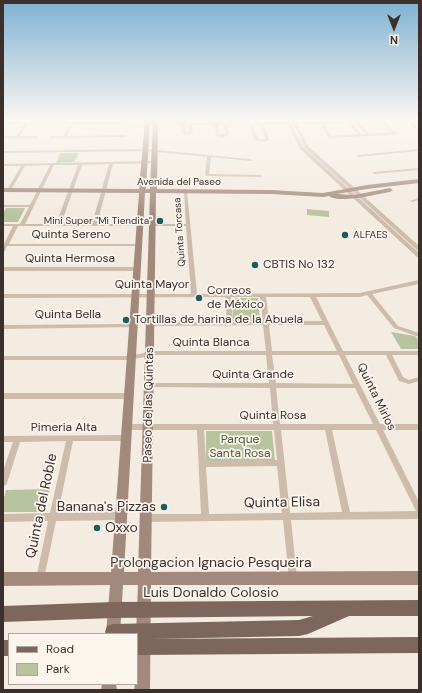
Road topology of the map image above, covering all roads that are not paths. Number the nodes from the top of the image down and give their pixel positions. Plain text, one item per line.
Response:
1 (16, 152) edge
2 (151, 152) edge
3 (306, 152) edge
4 (312, 152) edge
5 (395, 152) edge
6 (151, 156) junction
7 (358, 156) dead end
8 (209, 157) junction
9 (250, 160) dead end
10 (81, 163) junction
11 (111, 163) junction
12 (53, 164) junction
13 (3, 165) edge
14 (23, 165) junction
15 (419, 169) edge
16 (374, 173) dead end
17 (260, 176) dead end
18 (419, 181) edge
19 (419, 185) edge
20 (6, 190) edge
21 (40, 190) junction
22 (354, 190) junction
23 (71, 191) junction
24 (103, 191) junction
25 (346, 191) junction
26 (143, 192) junction
27 (153, 192) junction
28 (186, 192) junction
29 (322, 195) junction
30 (361, 196) junction
31 (354, 197) junction
32 (419, 199) edge
33 (412, 201) dead end
34 (3, 206) edge
35 (31, 206) junction
36 (3, 225) edge
37 (16, 225) junction
38 (22, 225) junction
39 (58, 225) junction
40 (94, 225) junction
41 (141, 225) junction
42 (152, 225) junction
43 (188, 225) junction
44 (139, 245) junction
45 (4, 247) edge
46 (419, 249) edge
47 (419, 256) edge
48 (3, 269) edge
49 (138, 269) junction
50 (419, 282) edge
51 (369, 294) junction
52 (228, 295) junction
53 (263, 295) junction
54 (312, 295) junction
55 (3, 296) edge
56 (136, 296) junction
57 (151, 296) junction
58 (194, 296) junction
59 (326, 323) junction
60 (150, 324) junction
61 (230, 324) junction
62 (266, 324) junction
63 (134, 326) junction
64 (3, 327) edge
65 (419, 335) edge
66 (342, 353) junction
67 (388, 353) junction
68 (419, 353) edge
69 (150, 354) junction
70 (269, 354) junction
71 (132, 357) junction
72 (3, 358) edge
73 (419, 379) edge
74 (149, 385) junction
75 (273, 386) junction
76 (357, 386) junction
77 (3, 396) edge
78 (129, 396) junction
79 (127, 427) junction
80 (148, 427) junction
81 (200, 427) junction
82 (277, 427) junction
83 (328, 427) junction
84 (378, 427) junction
85 (419, 427) edge
86 (126, 438) junction
87 (3, 439) edge
88 (16, 439) junction
89 (70, 439) junction
90 (281, 463) junction
91 (202, 464) junction
92 (3, 483) edge
93 (419, 510) edge
94 (419, 515) edge
95 (121, 516) junction
96 (287, 516) junction
97 (347, 516) junction
98 (53, 517) junction
99 (205, 517) junction
100 (3, 518) edge
101 (146, 518) junction
102 (419, 578) edge
103 (3, 579) edge
104 (40, 579) junction
105 (116, 579) junction
106 (145, 579) junction
107 (293, 579) junction
108 (419, 608) edge
109 (347, 609) junction
110 (114, 610) junction
111 (144, 610) junction
112 (3, 614) edge
113 (113, 633) edge
114 (141, 642) edge
115 (419, 645) edge
116 (142, 690) edge

1 - 6 street
2 - 6 main road, Paseo de las Quintas
3 - 25 street
4 - 22 street
5 - 7 street
6 - 8 street
6 - 11 street
6 - 26 main road, Paseo de las Quintas
6 - 27 main road, Paseo de las Quintas
8 - 9 street
8 - 17 street
10 - 11 street
10 - 12 street
10 - 23 street
11 - 24 street
12 - 14 street
12 - 21 street
13 - 14 street
14 - 20 street
15 - 16 street
18 - 22 main road, Avenida del Paseo
19 - 30 main road
20 - 21 main road, Avenida del Paseo
21 - 23 main road, Avenida del Paseo
21 - 35 street
22 - 25 main road, Avenida del Paseo
22 - 30 street
23 - 24 main road, Avenida del Paseo
23 - 39 street
24 - 26 main road, Avenida del Paseo
24 - 40 street
25 - 29 main road, Avenida del Paseo
25 - 31 street
26 - 27 main road, Avenida del Paseo
26 - 41 main road, Paseo de las Quintas
27 - 28 main road, Avenida del Paseo
27 - 42 main road, Paseo de las Quintas
28 - 29 main road, Avenida del Paseo
28 - 43 street, Quinta Torcasa
29 - 31 main road
30 - 31 main road
30 - 46 street
31 - 47 street
32 - 33 street
34 - 35 street
35 - 38 street
36 - 37 street
37 - 38 street
37 - 45 street
38 - 39 street
39 - 40 street
40 - 41 street
41 - 42 street
41 - 44 main road, Paseo de las Quintas
42 - 43 street
42 - 57 main road, Paseo de las Quintas
43 - 58 street, Quinta Torcasa
44 - 45 street, Quinta Sereno
44 - 49 main road, Paseo de las Quintas
48 - 49 street, Quinta Hermosa
49 - 56 main road, Paseo de las Quintas
50 - 51 street, Quinta Mayor
51 - 54 street, Quinta Mayor
51 - 65 street
52 - 53 street, Quinta Mayor
52 - 58 street, Quinta Mayor
52 - 61 street
53 - 54 street, Quinta Mayor
53 - 62 street
54 - 59 street, Quinta Mirlos
55 - 56 street, Quinta Mayor
56 - 57 street, Quinta Mayor
56 - 63 main road, Paseo de las Quintas
57 - 58 street, Quinta Mayor
57 - 60 main road, Paseo de las Quintas
59 - 62 street
59 - 66 street, Quinta Mirlos
60 - 61 street
60 - 69 main road, Paseo de las Quintas
61 - 62 street
62 - 70 street
63 - 64 street, Quinta Bella
63 - 71 main road, Paseo de las Quintas
66 - 67 street, Quinta Blanca
66 - 70 street, Quinta Blanca
66 - 76 street, Quinta Mirlos
67 - 68 street, Quinta Blanca
67 - 73 street
69 - 70 street, Quinta Blanca
69 - 71 street, Quinta Blanca
69 - 74 main road, Paseo de las Quintas
70 - 75 street
71 - 72 street, Quinta Blanca
71 - 78 main road, Paseo de las Quintas
74 - 75 street, Quinta Grande
74 - 80 main road, Paseo de las Quintas
75 - 76 street, Quinta Grande
75 - 82 street
76 - 84 street, Quinta Mirlos
77 - 78 street
78 - 79 main road, Paseo de las Quintas
79 - 80 street, Quinta Rosa
79 - 86 main road, Paseo de las Quintas
80 - 81 street, Quinta Rosa
80 - 101 main road, Paseo de las Quintas
81 - 82 street, Quinta Rosa
81 - 91 street
82 - 83 street, Quinta Rosa
82 - 90 street
83 - 84 street, Quinta Rosa
83 - 97 street
84 - 85 street, Quinta Rosa
84 - 93 street, Quinta Mirlos
86 - 89 street, Pimeria Alta
86 - 95 main road, Paseo de las Quintas
87 - 88 street, Pimeria Alta
88 - 89 street, Pimeria Alta
88 - 92 street
89 - 98 street, Quinta del Roble
90 - 91 street
90 - 96 street
91 - 99 street
94 - 97 street, Quinta Elisa
95 - 98 street
95 - 105 main road, Paseo de las Quintas
96 - 97 street, Quinta Elisa
96 - 99 street, Quinta Elisa
96 - 107 street
98 - 100 street
98 - 104 street, Quinta del Roble
99 - 101 street, Quinta Elisa
101 - 106 main road, Paseo de las Quintas
102 - 107 main road, Prolongacion Ignacio Pesqueira
103 - 104 main road, Prolongacion Ignacio Pesqueira
104 - 105 main road, Prolongacion Ignacio Pesqueira
105 - 106 main road, Prolongacion Ignacio Pesqueira
105 - 110 main road, Paseo de las Quintas
106 - 107 main road, Prolongacion Ignacio Pesqueira
106 - 111 main road, Paseo de las Quintas
108 - 109 main road, Luis Donaldo Colosio
109 - 111 main road, Luis Donaldo Colosio
109 - 114 main road
110 - 111 main road, Luis Donaldo Colosio
110 - 112 main road, Luis Donaldo Colosio
110 - 113 main road, Paseo de las Quintas
111 - 114 main road, Paseo de las Quintas
114 - 115 main road
114 - 116 main road, Paseo de las Quintas

